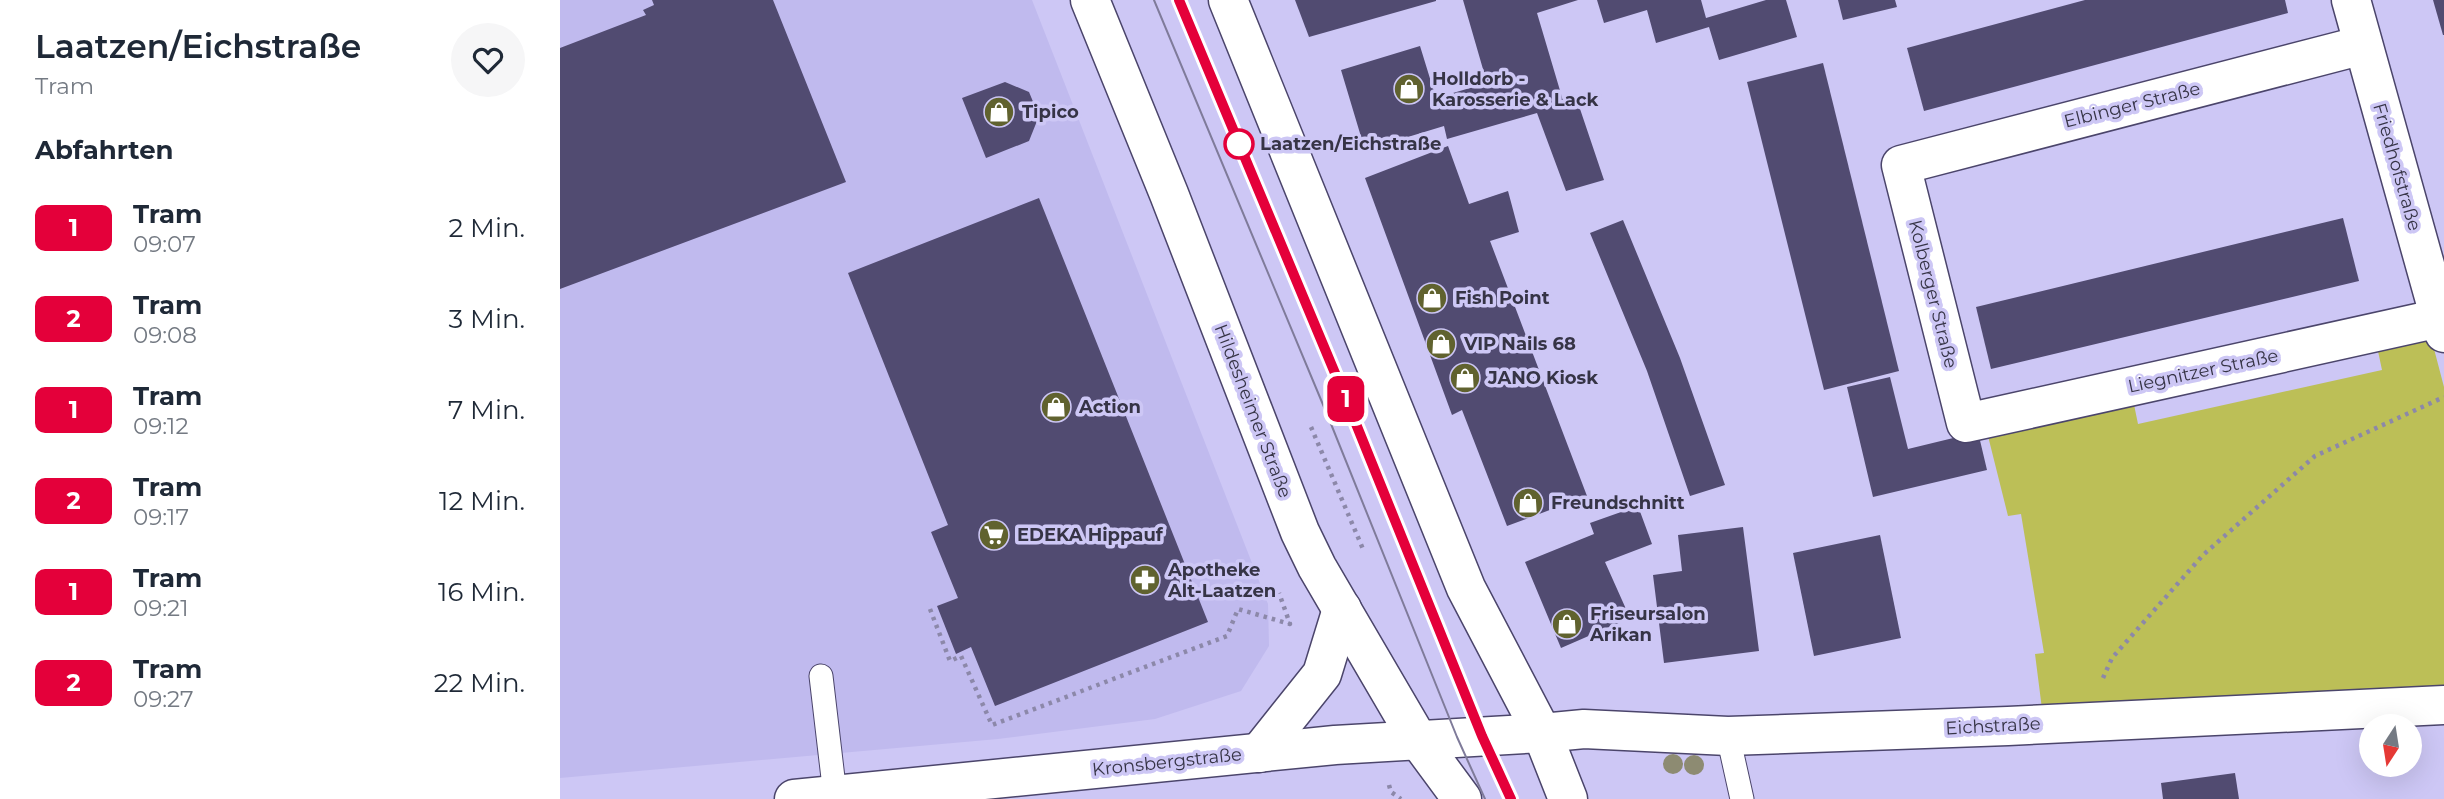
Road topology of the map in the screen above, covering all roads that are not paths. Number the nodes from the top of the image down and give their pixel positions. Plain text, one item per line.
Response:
1 (1090, 0) edge
2 (1228, 0) edge
3 (2351, 0) edge
4 (2363, 45) junction
5 (1901, 165) joint
6 (2442, 326) edge
7 (1966, 423) joint
8 (1342, 609) junction
9 (821, 676) dead end
10 (2444, 705) edge
11 (1542, 733) junction
12 (1728, 736) junction
13 (1418, 738) junction
14 (1259, 753) junction
15 (835, 795) junction
16 (794, 799) edge
17 (1462, 799) edge
18 (1568, 799) edge
19 (1742, 799) edge

1 - 8 main road, Hildesheimer Straße
2 - 11 main road
3 - 4 main road, Friedhofstraße
4 - 5 main road, Elbinger Straße
4 - 6 main road, Friedhofstraße
5 - 7 main road, Kolberger Straße
6 - 7 main road, Liegnitzer Straße
8 - 13 main road, Hildesheimer Straße
8 - 14 main road
9 - 15 lane
10 - 12 main road, Eichstraße
11 - 12 main road, Eichstraße
11 - 13 main road, Kronsbergstraße
11 - 18 main road
12 - 19 lane
13 - 14 main road, Kronsbergstraße
13 - 17 main road, Hildesheimer Straße
14 - 15 main road, Kronsbergstraße
15 - 16 main road, Kronsbergstraße

